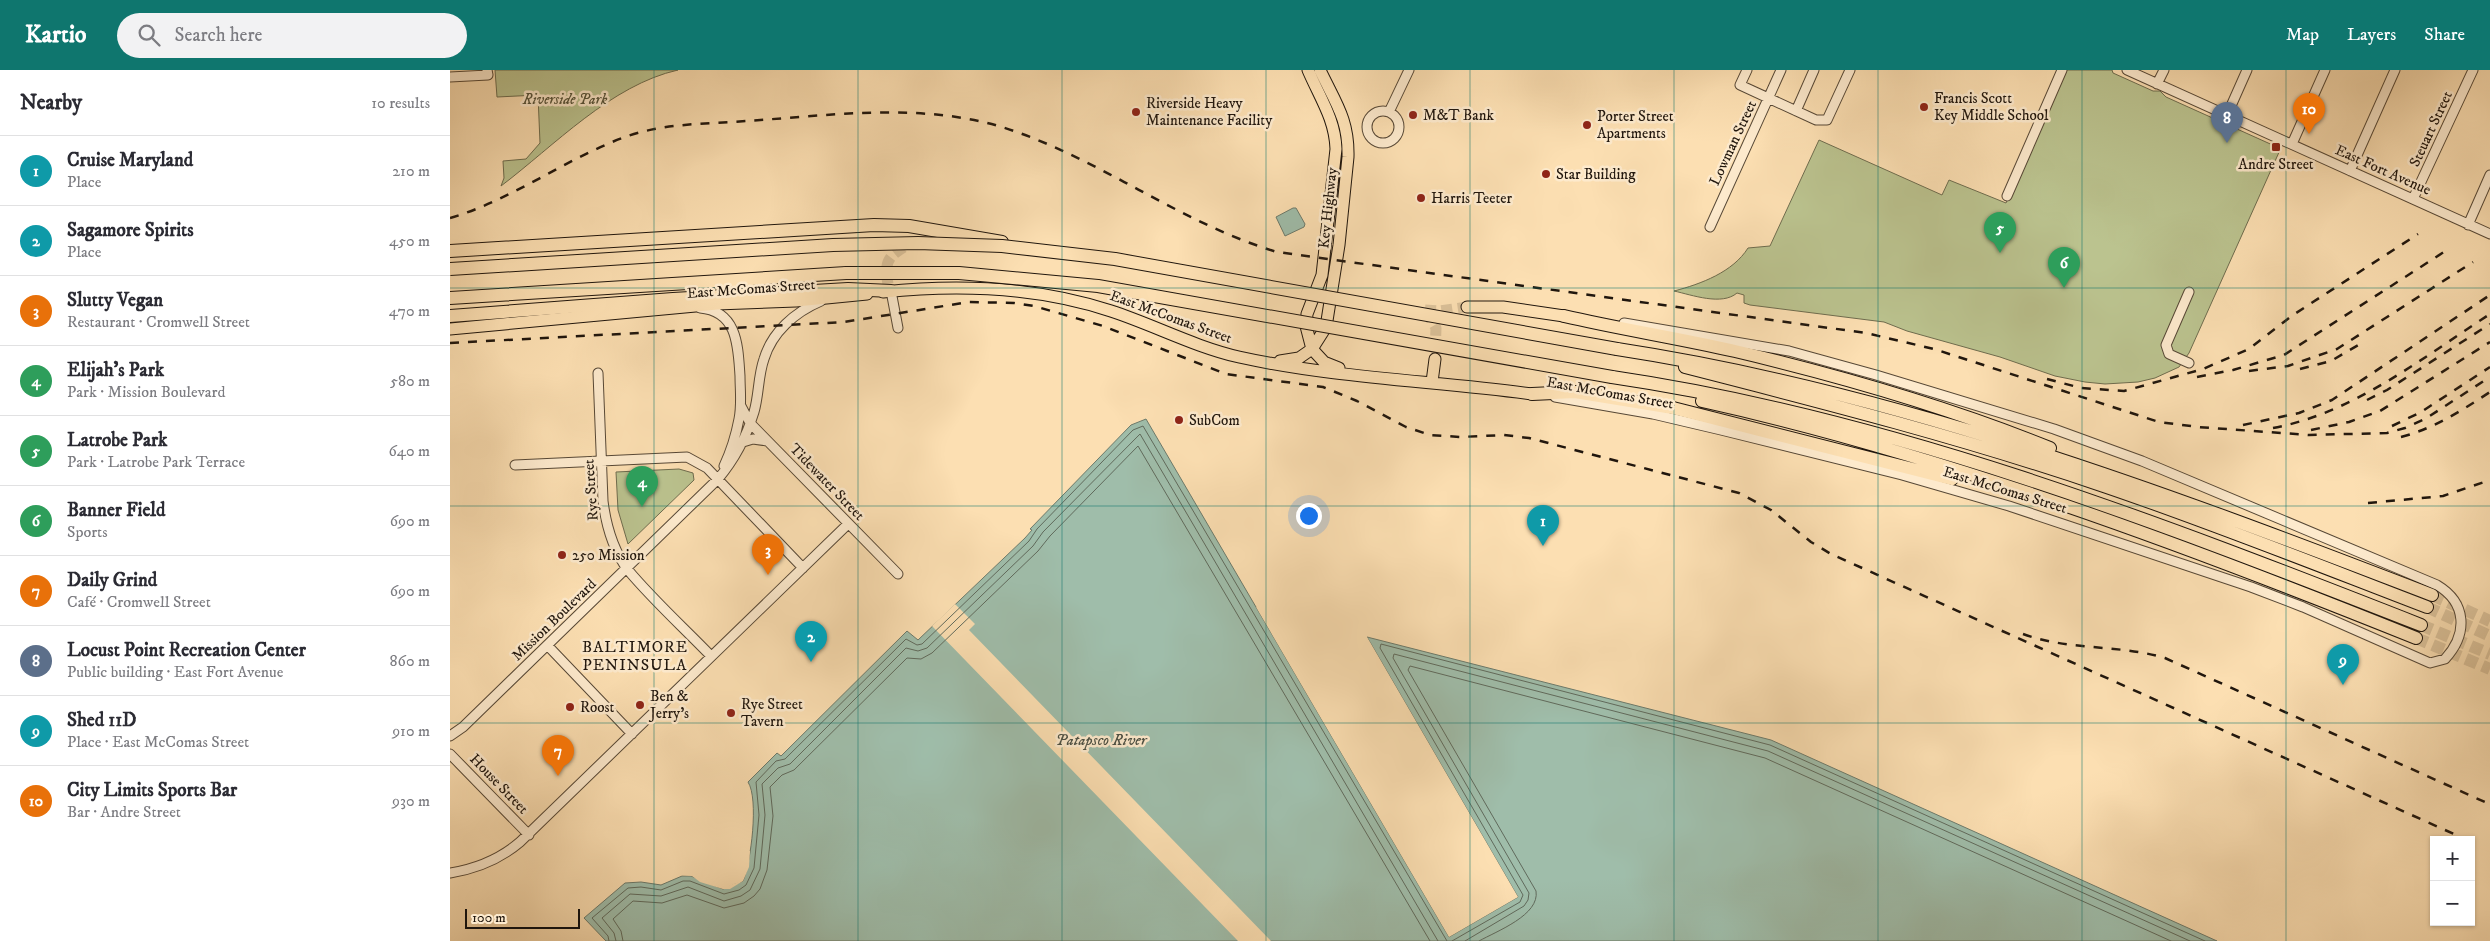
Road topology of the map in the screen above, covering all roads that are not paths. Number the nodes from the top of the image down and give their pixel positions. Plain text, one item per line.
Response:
1 (1308, 70) edge
2 (1320, 70) edge
3 (1409, 70) edge
4 (1747, 70) edge
5 (1781, 70) edge
6 (1814, 70) edge
7 (1850, 70) edge
8 (2062, 70) edge
9 (2127, 70) edge
10 (2164, 70) edge
11 (2247, 70) edge
12 (2325, 70) edge
13 (2395, 70) edge
14 (2473, 70) edge
15 (488, 72) edge
16 (450, 77) edge
17 (2158, 84) junction
18 (1768, 98) junction
19 (1796, 111) junction
20 (1389, 112) dead end
21 (2227, 115) junction
22 (2292, 144) junction
23 (2350, 171) junction
24 (2490, 175) edge
25 (2007, 196) dead end
26 (2413, 199) junction
27 (2468, 224) junction
28 (1710, 227) dead end
29 (2490, 234) edge
30 (1002, 242) dead end
31 (450, 250) edge
32 (450, 269) edge
33 (890, 288) junction
34 (2189, 292) dead end
35 (450, 298) edge
36 (831, 298) junction
37 (1467, 307) tunnel mouth
38 (697, 308) junction
39 (450, 316) edge
40 (1564, 316) junction
41 (453, 328) edge
42 (898, 328) dead end
43 (1312, 349) junction
44 (1617, 349) junction
45 (1435, 359) tunnel mouth
46 (1266, 361) junction
47 (2189, 363) dead end
48 (598, 373) dead end
49 (1350, 373) junction
50 (1612, 377) junction
51 (1432, 382) junction
52 (1532, 394) junction
53 (741, 406) junction
54 (750, 423) junction
55 (767, 441) junction
56 (743, 442) junction
57 (602, 461) junction
58 (515, 465) dead end
59 (2107, 474) junction
60 (718, 479) junction
61 (2092, 516) junction
62 (848, 524) junction
63 (803, 568) junction
64 (628, 569) junction
65 (898, 574) dead end
66 (2432, 595) tunnel mouth
67 (2427, 607) tunnel mouth
68 (2421, 625) tunnel mouth
69 (2416, 638) tunnel mouth
70 (548, 646) junction
71 (711, 656) junction
72 (632, 734) junction
73 (450, 736) edge
74 (450, 754) edge
75 (528, 834) junction
76 (450, 873) edge

1 - 43 main road, Key Highway
2 - 43 main road, Key Highway
3 - 20 street
4 - 18 street
5 - 18 street, Lowman Street
6 - 19 street
7 - 19 street
8 - 25 street
9 - 17 street, East Fort Avenue
10 - 17 street
11 - 21 street
12 - 22 street
13 - 23 street
14 - 26 street, Steuart Street
15 - 16 street
17 - 21 street, East Fort Avenue
18 - 19 street
18 - 28 street, Lowman Street
21 - 22 street, East Fort Avenue
22 - 23 street, East Fort Avenue
23 - 26 street, East Fort Avenue
24 - 27 street
26 - 27 street, East Fort Avenue
27 - 29 street, East Fort Avenue
30 - 31 highway
32 - 44 highway, bridge
33 - 36 main road, East McComas Street
33 - 39 highway
33 - 42 street
33 - 46 main road, East McComas Street
34 - 47 street
35 - 50 highway, bridge
36 - 38 main road, East McComas Street
36 - 54 street, Mission Boulevard
37 - 40 main road, East McComas Street
38 - 41 main road, East McComas Street
38 - 53 street, Mission Boulevard
40 - 52 street, East McComas Street
40 - 59 highway
43 - 46 main road
43 - 49 main road
44 - 59 highway
44 - 67 highway
45 - 51 main road
46 - 49 main road, East McComas Street
48 - 57 street, Rye Street
49 - 51 main road, East McComas Street
50 - 61 highway
50 - 68 highway
51 - 52 main road, East McComas Street
52 - 61 highway
53 - 54 street, Tidewater Street
53 - 60 street, Mission Boulevard
54 - 55 street, Tidewater Street
54 - 56 street, Mission Boulevard
55 - 56 street
55 - 62 street, Tidewater Street
56 - 60 street, Mission Boulevard
57 - 58 street
57 - 60 street
57 - 64 street, Rye Street
59 - 66 highway
60 - 63 street
60 - 64 street, Mission Boulevard
61 - 69 highway
62 - 63 street
62 - 65 street, Tidewater Street
63 - 71 street
64 - 70 street, Mission Boulevard
64 - 71 street, Rye Street
70 - 72 street
70 - 73 street, Mission Boulevard
71 - 72 street
72 - 75 street
74 - 75 street, House Street
75 - 76 street

